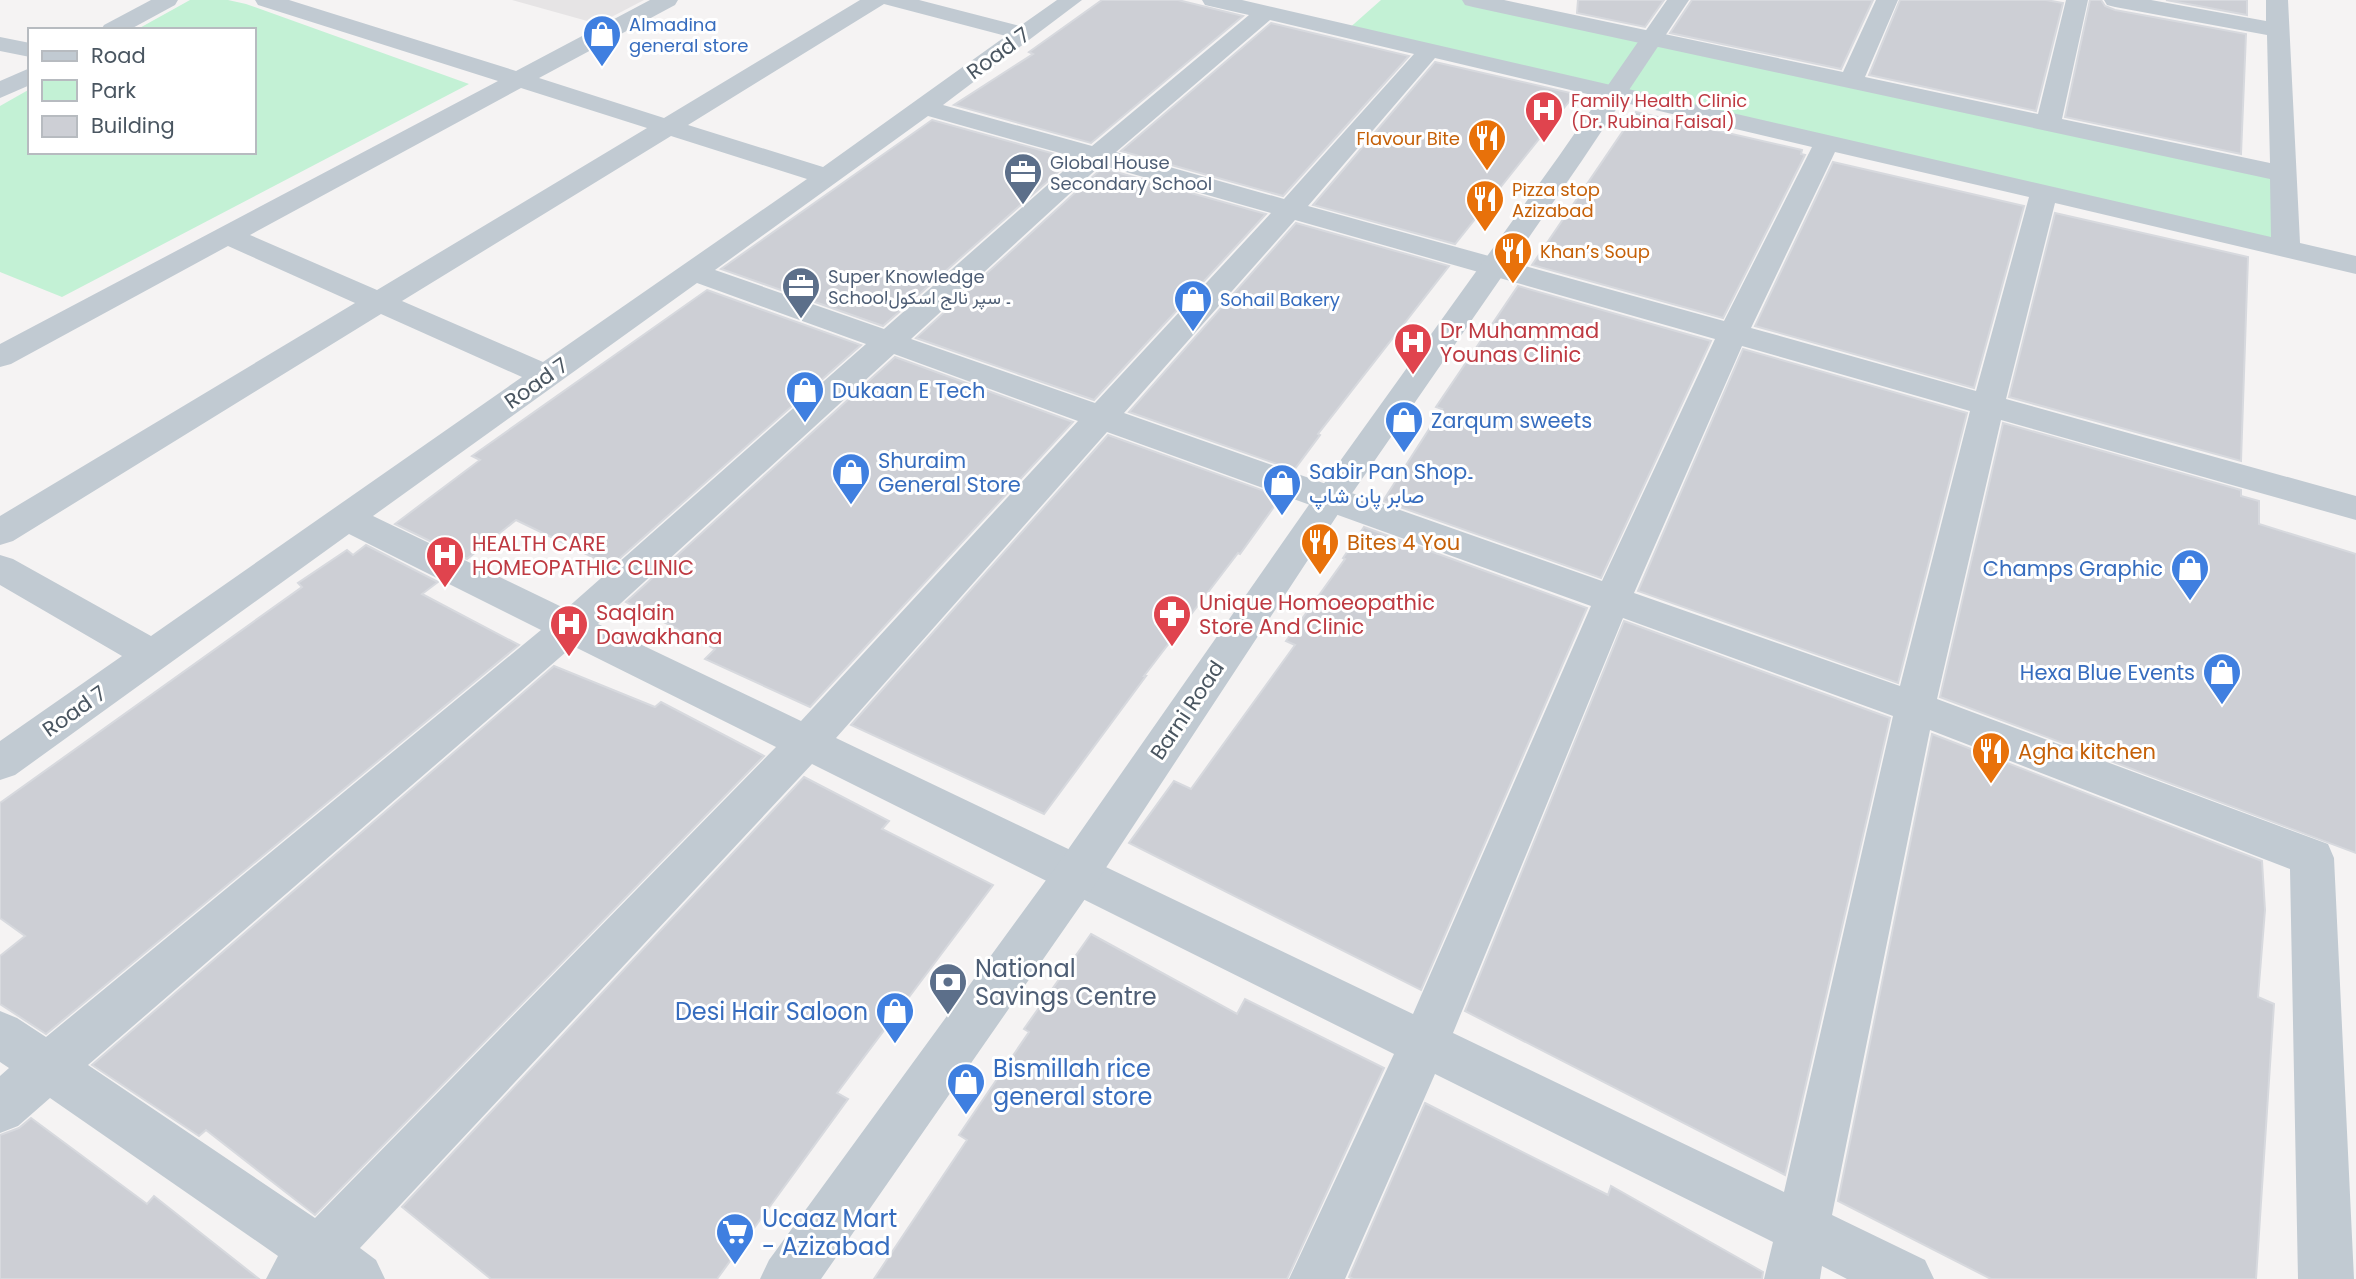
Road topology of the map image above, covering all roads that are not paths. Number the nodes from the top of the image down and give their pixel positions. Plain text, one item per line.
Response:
1 (167, 0) edge
2 (266, 0) edge
3 (667, 0) edge
4 (876, 0) edge
5 (893, 0) edge
6 (1071, 0) edge
7 (1213, 0) edge
8 (1477, 0) edge
9 (1678, 0) edge
10 (1887, 0) edge
11 (2077, 0) edge
12 (2115, 0) edge
13 (2277, 0) edge
14 (1266, 12) junction
15 (116, 28) edge
16 (2277, 30) junction
17 (1024, 34) junction
18 (1651, 39) junction
19 (0, 44) edge
20 (28, 50) edge
21 (1430, 50) junction
22 (28, 76) edge
23 (518, 79) junction
24 (1851, 82) junction
25 (0, 91) edge
26 (1615, 93) junction
27 (924, 107) junction
28 (2048, 125) junction
29 (668, 127) junction
30 (1827, 142) junction
31 (1097, 155) junction
32 (2283, 174) junction
33 (827, 177) junction
34 (2044, 192) junction
35 (1290, 209) junction
36 (229, 236) junction
37 (2286, 248) junction
38 (2356, 265) edge
39 (1493, 266) junction
40 (693, 272) junction
41 (379, 302) junction
42 (1733, 333) junction
43 (888, 341) junction
44 (0, 357) edge
45 (547, 376) junction
46 (1986, 404) junction
47 (1103, 416) junction
48 (1332, 497) junction
49 (2356, 508) edge
50 (346, 518) junction
51 (0, 533) edge
52 (0, 568) edge
53 (1612, 598) junction
54 (569, 628) junction
55 (153, 655) junction
56 (1914, 707) junction
57 (806, 743) junction
58 (0, 763) edge
59 (1076, 875) junction
60 (0, 1034) edge
61 (1424, 1044) junction
62 (48, 1066) junction
63 (0, 1108) edge
64 (1802, 1228) junction
65 (323, 1270) edge
66 (788, 1279) edge
67 (1317, 1279) edge
68 (1791, 1279) edge
69 (1906, 1279) edge
70 (2326, 1279) edge

1 - 15 street
2 - 23 street
3 - 23 street
4 - 29 street
5 - 17 street
6 - 17 street, Road 7
7 - 14 street
8 - 18 street
9 - 18 street, Barni Road
10 - 24 street
11 - 28 street
12 - 16 street
13 - 16 street
14 - 21 street
14 - 31 street
16 - 32 street
17 - 27 street, Road 7
18 - 24 street
18 - 26 street, Barni Road
19 - 20 street
21 - 26 street
21 - 35 street
22 - 25 street
23 - 29 street
23 - 36 street
24 - 28 street
26 - 30 street
26 - 39 street, Barni Road
27 - 31 street
27 - 33 street, Road 7
28 - 32 street
29 - 33 street
29 - 41 street
30 - 34 street
30 - 42 street
31 - 35 street
31 - 43 street
32 - 37 street
33 - 40 street, Road 7
34 - 37 street
34 - 46 street
35 - 39 street
35 - 47 street
36 - 41 street
36 - 44 street
37 - 38 street
39 - 42 street
39 - 48 street, Barni Road
40 - 43 street
40 - 45 street, Road 7
41 - 45 street
41 - 51 street
42 - 46 street
42 - 53 street
43 - 47 street
43 - 54 street
45 - 50 street, Road 7
46 - 49 street
46 - 56 street
47 - 48 street
47 - 57 street
48 - 53 street
48 - 59 street, Barni Road
50 - 54 street
50 - 55 street, Road 7
52 - 55 street
53 - 56 street
53 - 61 street
54 - 57 street
54 - 62 street
55 - 58 street, Road 7
56 - 64 street
56 - 70 street
57 - 59 street
57 - 65 street
59 - 61 street
59 - 66 street, Barni Road
60 - 62 street
61 - 64 street
61 - 67 street
62 - 63 street
62 - 65 street
64 - 68 street
64 - 69 street

